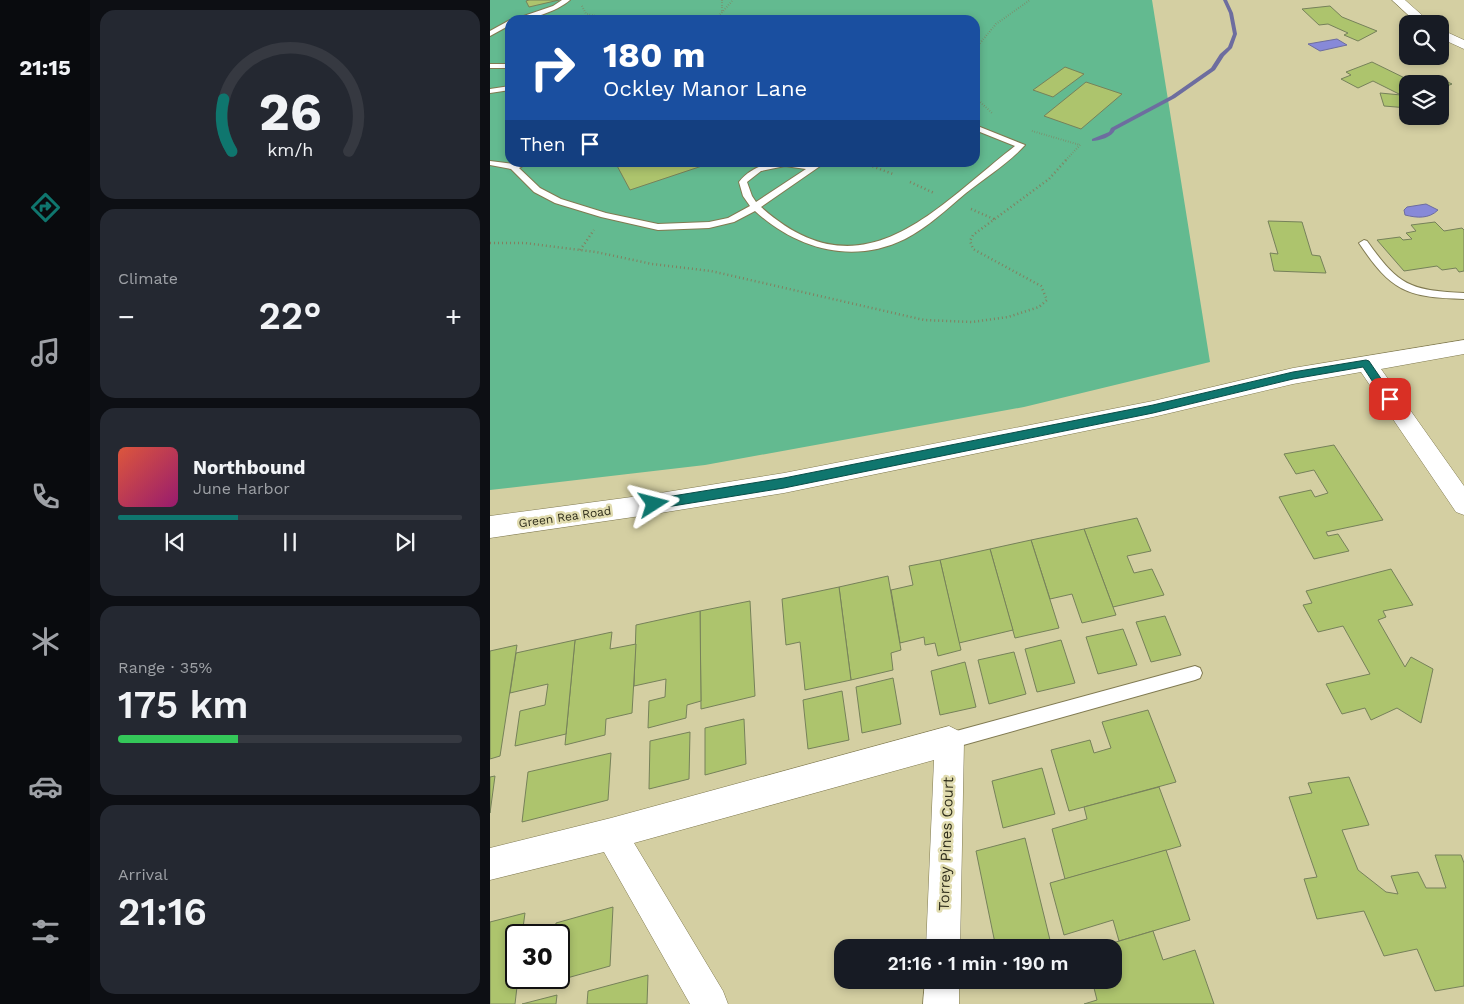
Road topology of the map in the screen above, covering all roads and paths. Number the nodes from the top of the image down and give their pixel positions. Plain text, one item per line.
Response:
1 (567, 0) edge
2 (722, 0) edge
3 (733, 0) edge
4 (1030, 0) edge
5 (1398, 0) edge
6 (722, 12) junction
7 (531, 15) edge
8 (591, 15) edge
9 (719, 15) edge
10 (1416, 15) edge
11 (505, 25) edge
12 (490, 34) edge
13 (1449, 38) edge
14 (980, 45) edge
15 (1464, 45) edge
16 (490, 66) edge
17 (505, 66) edge
18 (505, 89) edge
19 (490, 91) edge
20 (980, 129) edge
21 (490, 163) edge
22 (505, 165) edge
23 (505, 167) edge
24 (510, 167) edge
25 (766, 167) edge
26 (809, 167) edge
27 (874, 167) edge
28 (813, 168) joint
29 (490, 170) edge
30 (893, 174) dead end
31 (910, 182) dead end
32 (934, 193) dead end
33 (755, 207) junction
34 (970, 208) dead end
35 (996, 220) dead end
36 (490, 243) edge
37 (526, 243) dead end
38 (1364, 244) dead end
39 (1464, 296) edge
40 (1464, 347) edge
41 (1366, 363) junction
42 (1464, 505) edge
43 (490, 527) edge
44 (1195, 673) dead end
45 (949, 741) junction
46 (611, 834) junction
47 (490, 864) edge
48 (943, 939) edge
49 (942, 989) edge
50 (710, 1004) edge
51 (942, 1004) edge

1 - 7 lane
1 - 8 path
2 - 6 path
3 - 6 path
4 - 14 path
5 - 10 street
6 - 9 path
11 - 12 lane
13 - 15 street
16 - 17 lane
18 - 19 lane
20 - 33 lane
21 - 22 lane
23 - 29 lane
24 - 33 lane
25 - 33 lane
26 - 28 lane
27 - 30 path
28 - 33 lane
31 - 32 path
34 - 35 path
36 - 37 path
38 - 39 lane
40 - 41 street, Green Rea Road
41 - 42 street
41 - 43 street, Green Rea Road
44 - 45 lane
45 - 46 street
45 - 48 street, Torrey Pines Court
46 - 47 street
46 - 50 street
49 - 51 street

